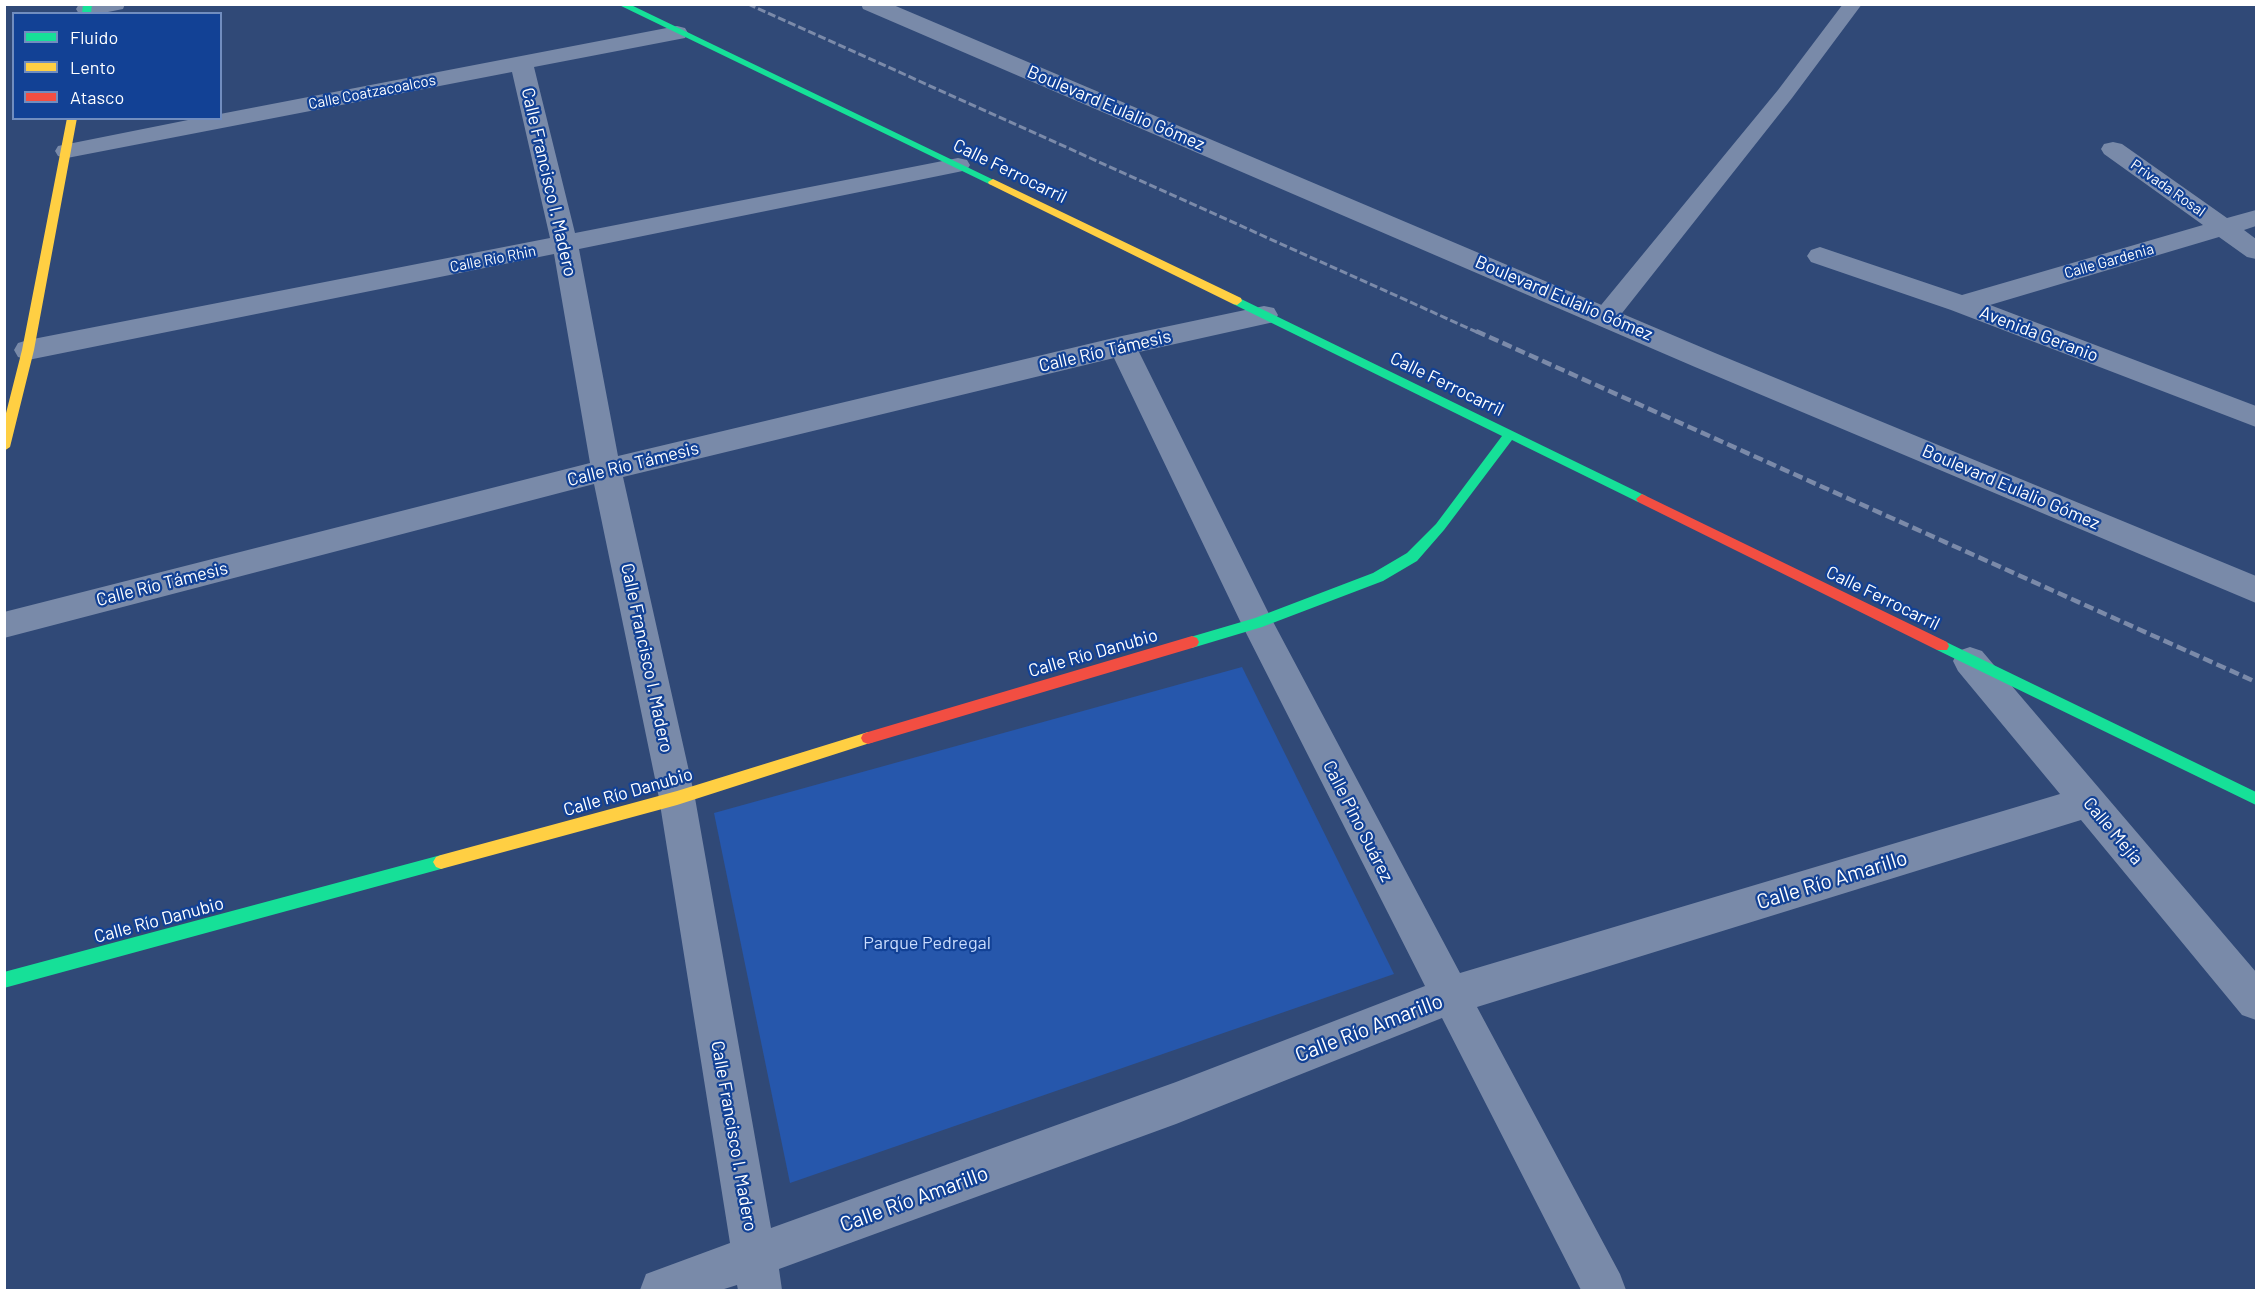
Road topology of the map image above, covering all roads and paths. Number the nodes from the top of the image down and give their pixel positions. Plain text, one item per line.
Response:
1 (115, 4) edge
2 (621, 4) edge
3 (872, 4) edge
4 (1853, 4) edge
5 (87, 9) edge
6 (677, 33) junction
7 (522, 64) junction
8 (72, 120) edge
9 (2112, 149) dead end
10 (67, 151) junction
11 (958, 165) junction
12 (2256, 218) edge
13 (2223, 228) junction
14 (565, 245) junction
15 (2256, 251) edge
16 (1820, 256) dead end
17 (1961, 304) junction
18 (1264, 315) junction
19 (1606, 316) junction
20 (1122, 346) junction
21 (28, 350) junction
22 (2256, 417) edge
23 (1509, 435) junction
24 (5, 446) edge
25 (606, 470) junction
26 (2256, 590) edge
27 (1257, 623) junction
28 (4, 625) edge
29 (1970, 661) junction
30 (677, 798) junction
31 (2256, 799) edge
32 (2088, 802) junction
33 (4, 980) edge
34 (1449, 996) junction
35 (2256, 1001) edge
36 (758, 1274) edge
37 (662, 1290) edge
38 (1604, 1290) edge

1 - 5 street
2 - 6 street, Calle Ferrocarril
3 - 19 street, Boulevard Eulalio Gómez
4 - 19 lane
6 - 7 street, Calle Coatzacoalcos
6 - 11 street, Calle Ferrocarril
7 - 10 street, Calle Coatzacoalcos
7 - 14 street, Calle Francisco I. Madero
8 - 10 street
9 - 13 street, Privada Rosal
10 - 21 street
11 - 14 street, Calle Río Rhin
11 - 18 street, Calle Ferrocarril
12 - 13 street, Calle Gardenia
13 - 15 street, Privada Rosal
13 - 17 street, Calle Gardenia
14 - 21 street, Calle Río Rhin
14 - 25 street, Calle Francisco I. Madero
16 - 17 street, Avenida Geranio
17 - 22 street, Avenida Geranio
18 - 20 street, Calle Río Támesis
18 - 23 street, Calle Ferrocarril
19 - 26 street, Boulevard Eulalio Gómez
20 - 25 street, Calle Río Támesis
20 - 27 street, Calle Pino Suárez
21 - 24 street
23 - 27 street, Calle Río Danubio
23 - 29 street, Calle Ferrocarril
25 - 28 street, Calle Río Támesis
25 - 30 street, Calle Francisco I. Madero
27 - 30 street, Calle Río Danubio
27 - 34 street, Calle Pino Suárez
29 - 31 street, Calle Ferrocarril
29 - 32 street, Calle Mejía
30 - 33 street, Calle Río Danubio
30 - 36 street, Calle Francisco I. Madero
32 - 34 street, Calle Río Amarillo
32 - 35 street, Calle Mejía
34 - 36 street, Calle Río Amarillo
34 - 38 street, Calle Pino Suárez
36 - 37 street, Calle Río Amarillo

